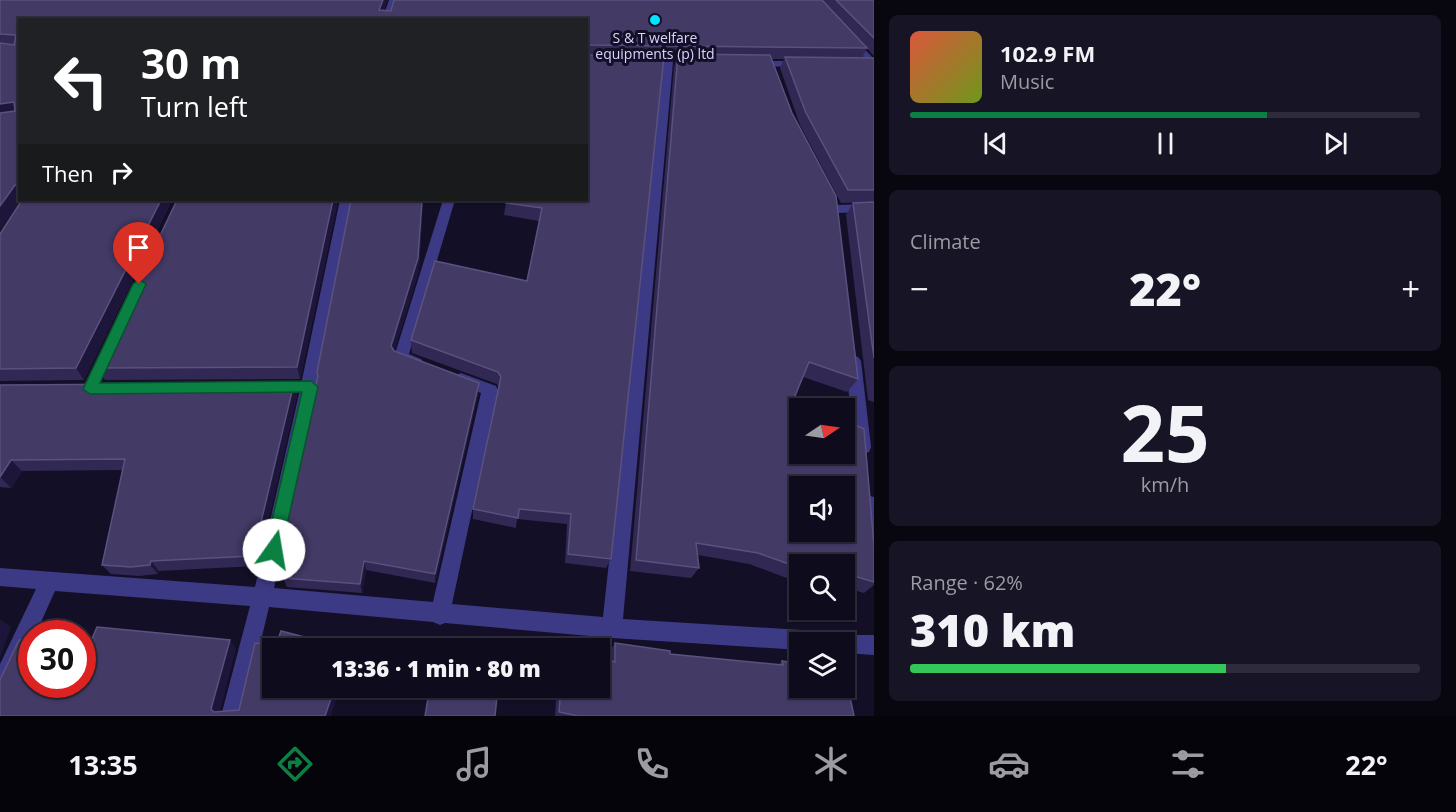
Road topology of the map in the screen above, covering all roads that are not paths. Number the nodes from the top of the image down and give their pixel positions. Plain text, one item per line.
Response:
1 (393, 0) edge
2 (387, 18) edge
3 (842, 31) edge
4 (668, 62) edge
5 (748, 64) edge
6 (817, 65) edge
7 (862, 65) edge
8 (874, 65) edge
9 (346, 201) edge
10 (449, 201) edge
11 (874, 208) edge
12 (835, 209) edge
13 (115, 336) edge
14 (852, 351) edge
15 (288, 387) edge
16 (311, 387) junction
17 (113, 389) edge
18 (864, 458) edge
19 (868, 493) edge
20 (874, 541) edge
21 (0, 578) edge
22 (50, 581) junction
23 (263, 597) junction
24 (440, 615) junction
25 (612, 628) junction
26 (789, 639) edge
27 (855, 644) edge
28 (874, 645) edge
29 (0, 687) edge
30 (232, 716) edge

1 - 2 street
3 - 8 street
4 - 25 street
5 - 6 street
7 - 8 street
9 - 16 street
10 - 24 street
11 - 12 street
13 - 17 street
14 - 18 street
15 - 16 street
16 - 23 street
19 - 20 street
21 - 22 street
22 - 23 street
22 - 29 street
23 - 24 street
23 - 30 street
24 - 25 street
25 - 26 street
27 - 28 street

